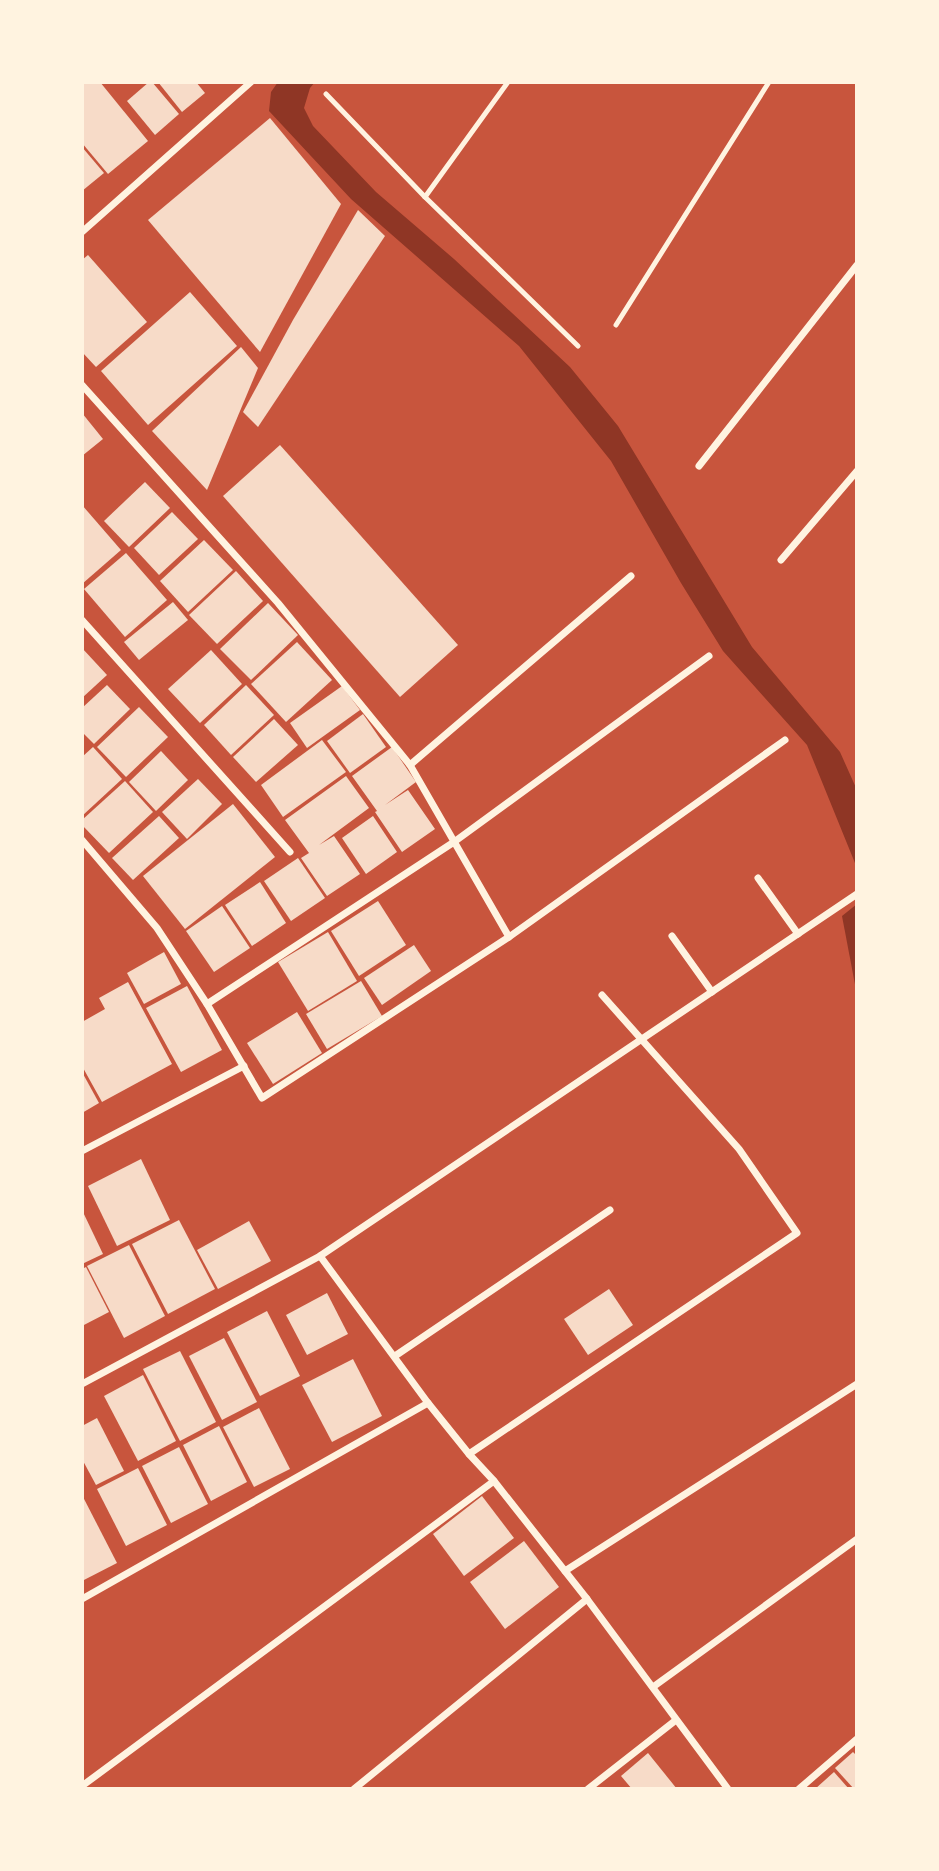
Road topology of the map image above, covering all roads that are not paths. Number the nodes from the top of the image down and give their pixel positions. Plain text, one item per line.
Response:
1 (251, 82) edge
2 (508, 82) edge
3 (769, 82) edge
4 (326, 94) dead end
5 (425, 197) junction
6 (82, 232) edge
7 (857, 265) edge
8 (616, 325) dead end
9 (578, 346) dead end
10 (82, 386) edge
11 (699, 466) dead end
12 (857, 471) edge
13 (781, 560) dead end
14 (631, 576) dead end
15 (82, 620) edge
16 (709, 656) dead end
17 (785, 740) dead end
18 (410, 765) junction
19 (82, 840) edge
20 (454, 842) junction
21 (290, 852) dead end
22 (758, 878) dead end
23 (857, 894) edge
24 (798, 934) junction
25 (672, 936) dead end
26 (509, 937) junction
27 (712, 992) junction
28 (602, 995) dead end
29 (207, 1004) junction
30 (643, 1039) junction
31 (244, 1066) junction
32 (82, 1151) edge
33 (610, 1210) dead end
34 (320, 1256) junction
35 (395, 1356) junction
36 (82, 1384) edge
37 (857, 1384) edge
38 (428, 1403) junction
39 (469, 1454) junction
40 (494, 1481) junction
41 (857, 1539) edge
42 (565, 1571) junction
43 (82, 1599) edge
44 (587, 1599) junction
45 (653, 1688) junction
46 (676, 1720) junction
47 (857, 1739) edge
48 (82, 1786) edge
49 (355, 1789) edge
50 (588, 1789) edge
51 (727, 1789) edge
52 (799, 1789) edge

1 - 6 street
2 - 5 lane
3 - 8 lane
4 - 5 lane
5 - 9 lane
7 - 11 street
10 - 18 street
12 - 13 street
14 - 18 street
15 - 21 street
16 - 20 street
17 - 26 street
18 - 20 street
19 - 29 street
20 - 26 street
20 - 29 street
22 - 24 street
23 - 24 street
24 - 27 street
25 - 27 street
26 - 31 street
27 - 30 street
28 - 30 street
29 - 31 street
30 - 34 street
30 - 39 street
31 - 32 street
33 - 35 street
34 - 35 street
34 - 36 street
35 - 38 street
37 - 42 street
38 - 39 street
38 - 43 street
39 - 40 street
40 - 42 street
40 - 48 street
41 - 45 street
42 - 44 street
44 - 45 street
44 - 49 street
45 - 46 street
46 - 50 street
46 - 51 street
47 - 52 street

